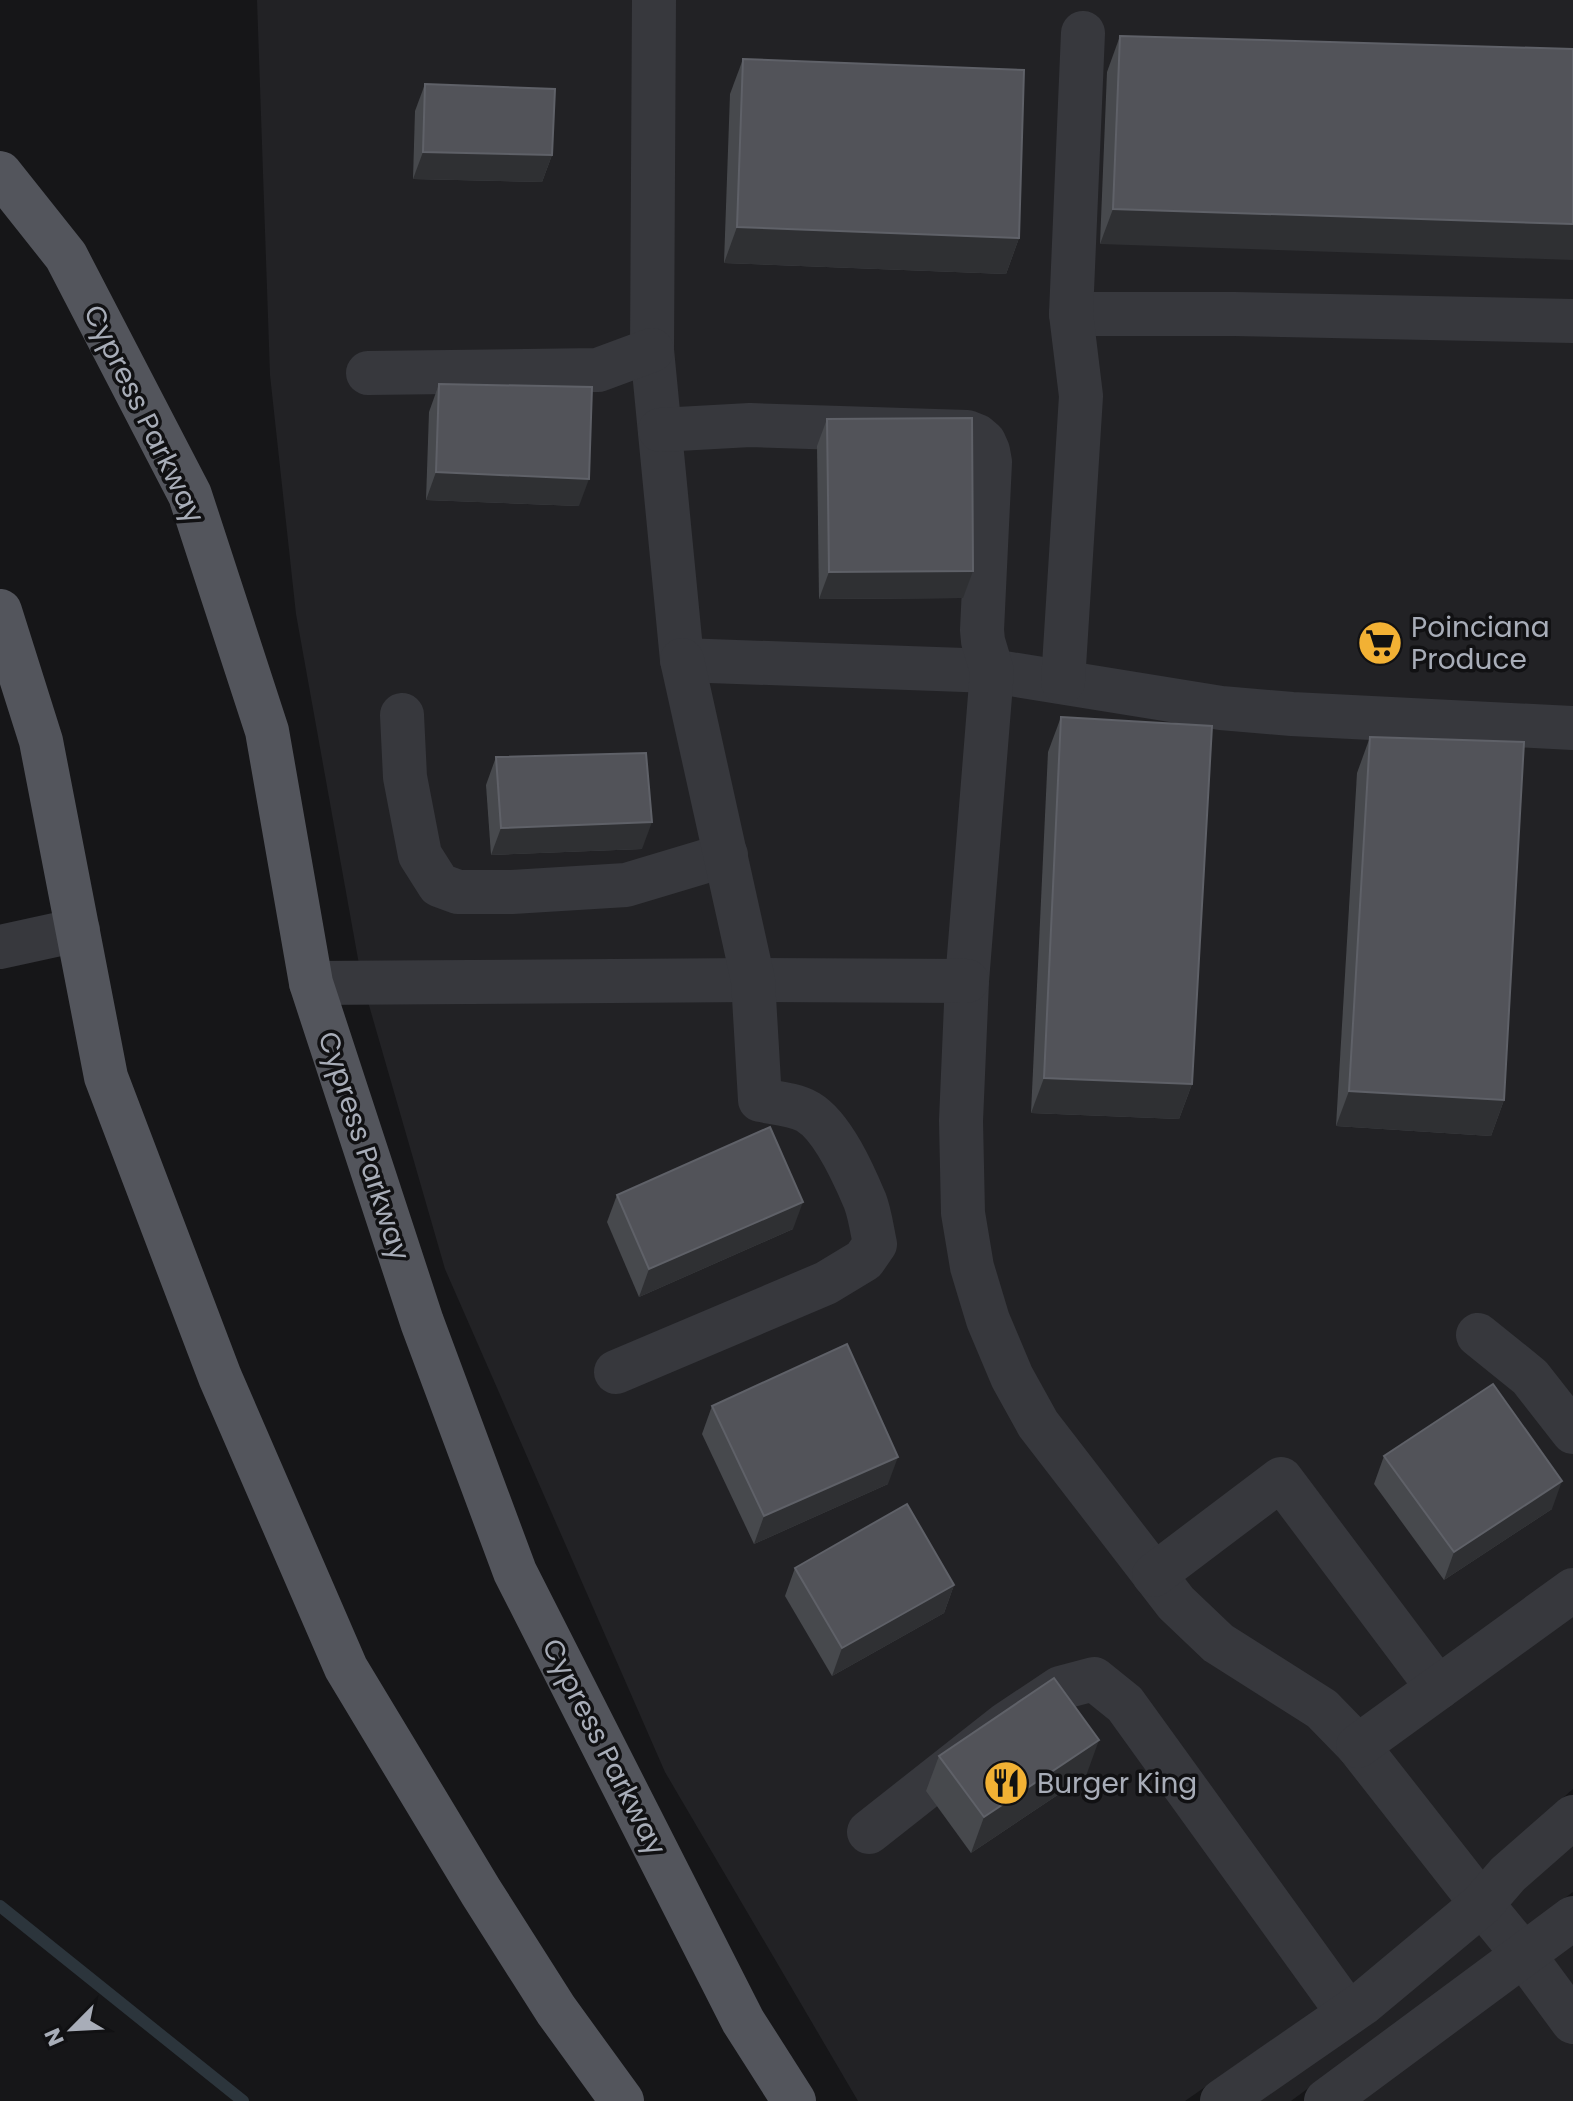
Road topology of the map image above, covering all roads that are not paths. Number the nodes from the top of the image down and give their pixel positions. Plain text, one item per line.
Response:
1 (654, 0) edge
2 (1083, 33) dead end
3 (0, 173) edge
4 (1071, 314) junction
5 (1573, 321) edge
6 (652, 350) junction
7 (368, 373) dead end
8 (660, 430) junction
9 (0, 611) edge
10 (682, 660) junction
11 (992, 671) junction
12 (1063, 682) junction
13 (402, 715) dead end
14 (1573, 728) edge
15 (726, 855) junction
16 (78, 930) junction
17 (0, 947) edge
18 (753, 980) junction
19 (967, 981) junction
20 (311, 983) junction
21 (1478, 1335) dead end
22 (616, 1372) dead end
23 (1573, 1432) edge
24 (1154, 1575) junction
25 (1573, 1590) edge
26 (1438, 1688) junction
27 (1358, 1746) junction
28 (1573, 1817) edge
29 (869, 1832) dead end
30 (1482, 1904) junction
31 (1573, 1918) edge
32 (1523, 1954) junction
33 (1348, 2013) junction
34 (1573, 2022) edge
35 (622, 2101) edge
36 (794, 2101) edge
37 (1222, 2101) edge
38 (1326, 2101) edge

1 - 6 street
2 - 4 street
3 - 20 main road, Cypress Parkway
4 - 5 street
4 - 12 street
6 - 7 street
6 - 8 street
8 - 10 street
8 - 11 street
9 - 16 main road
10 - 11 street
10 - 15 street
11 - 12 street
11 - 19 street
12 - 14 street
13 - 15 street
15 - 18 street
16 - 17 street
16 - 35 main road
18 - 19 street
18 - 20 street
18 - 22 street
19 - 24 street
20 - 36 main road, Cypress Parkway
21 - 23 street
24 - 26 street
24 - 27 street
25 - 26 street
26 - 27 street
27 - 30 street
28 - 30 street
29 - 33 street
30 - 32 street
30 - 33 street
31 - 32 street
32 - 34 street
32 - 38 street
33 - 37 street

